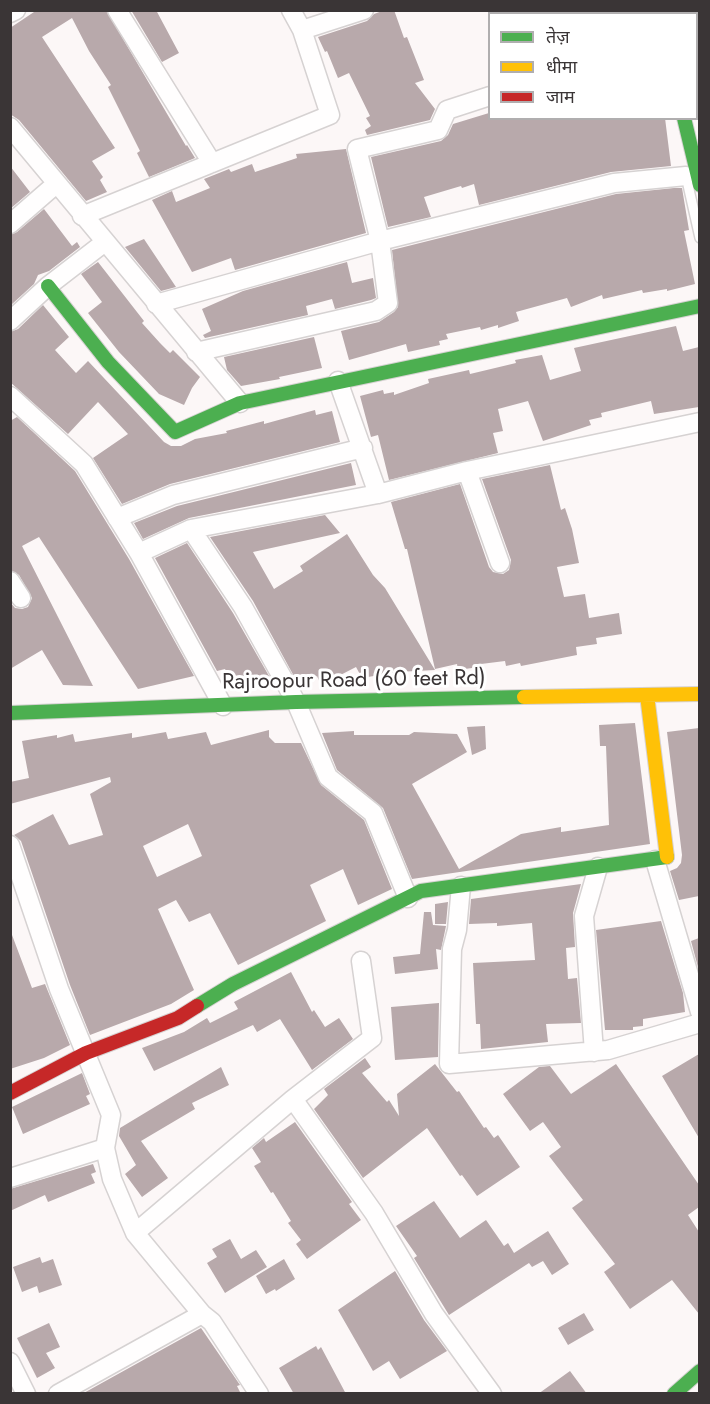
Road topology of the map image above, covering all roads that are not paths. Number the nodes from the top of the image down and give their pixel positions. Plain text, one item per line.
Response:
1 (16, 10) edge
2 (117, 10) edge
3 (291, 10) edge
4 (364, 10) edge
5 (10, 13) edge
6 (302, 30) junction
7 (488, 96) edge
8 (684, 120) edge
9 (10, 127) edge
10 (212, 163) junction
11 (690, 175) edge
12 (56, 184) junction
13 (82, 216) junction
14 (10, 224) edge
15 (699, 238) edge
16 (380, 241) junction
17 (105, 242) junction
18 (48, 286) junction
19 (156, 304) junction
20 (699, 306) edge
21 (10, 321) edge
22 (196, 351) junction
23 (338, 381) junction
24 (10, 396) edge
25 (240, 404) junction
26 (699, 422) edge
27 (363, 448) junction
28 (467, 471) junction
29 (378, 494) junction
30 (117, 518) junction
31 (191, 529) junction
32 (139, 553) junction
33 (500, 563) dead end
34 (10, 581) edge
35 (21, 598) dead end
36 (699, 694) edge
37 (647, 695) junction
38 (296, 702) junction
39 (223, 706) junction
40 (10, 713) edge
41 (10, 845) edge
42 (655, 860) junction
43 (598, 867) junction
44 (461, 886) junction
45 (408, 898) junction
46 (360, 961) dead end
47 (699, 1012) edge
48 (699, 1023) edge
49 (594, 1052) junction
50 (86, 1053) junction
51 (10, 1093) edge
52 (294, 1098) junction
53 (105, 1148) junction
54 (10, 1178) edge
55 (135, 1233) junction
56 (202, 1314) junction
57 (10, 1362) edge
58 (699, 1371) edge
59 (26, 1394) edge
60 (58, 1394) edge
61 (259, 1394) edge
62 (492, 1394) edge
63 (674, 1394) edge

1 - 5 street
2 - 10 street
3 - 6 street
4 - 6 street
6 - 10 street
7 - 16 street
8 - 11 street
9 - 12 street
10 - 13 street
11 - 15 lane
11 - 16 street
12 - 13 street
12 - 14 street
13 - 17 street
16 - 19 street
16 - 22 street
17 - 18 street
17 - 19 street
18 - 21 street
18 - 25 street
19 - 22 street
20 - 23 street
22 - 25 street
23 - 25 street
23 - 27 street
24 - 30 street
26 - 28 street
27 - 29 street
27 - 30 street
28 - 29 street
28 - 33 street
29 - 31 street
30 - 32 street
31 - 32 street
31 - 38 street
32 - 39 street
34 - 35 street
36 - 37 street, Rajroopur Road (60 feet Rd)
37 - 38 street, Rajroopur Road (60 feet Rd)
37 - 42 street
38 - 39 street, Rajroopur Road (60 feet Rd)
38 - 45 street
39 - 40 street, Rajroopur Road (60 feet Rd)
41 - 50 street
42 - 43 street
42 - 47 street
43 - 44 street
43 - 49 street
44 - 45 street
44 - 49 street
45 - 50 street
46 - 52 street
48 - 49 street
50 - 51 street
50 - 53 street
52 - 55 street
52 - 62 street
53 - 54 street
53 - 55 street
55 - 56 street
56 - 60 street
56 - 61 street
57 - 59 street
58 - 63 street

